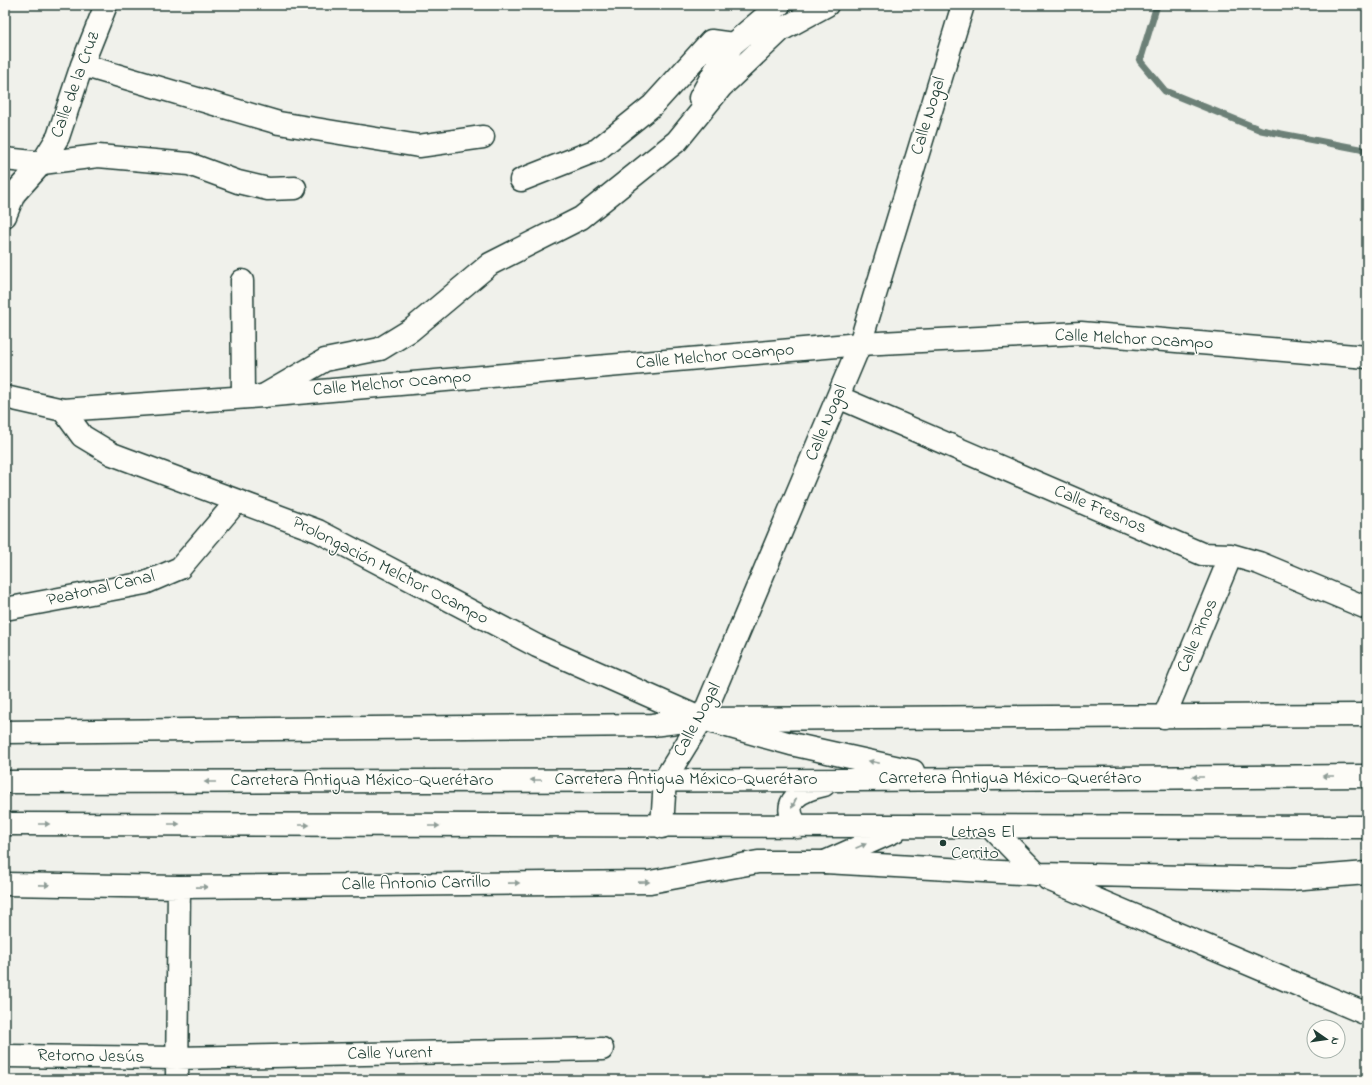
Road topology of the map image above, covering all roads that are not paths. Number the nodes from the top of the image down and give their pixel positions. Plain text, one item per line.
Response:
1 (106, 5) edge
2 (779, 5) edge
3 (827, 5) edge
4 (963, 5) edge
5 (733, 44) junction
6 (82, 65) junction
7 (483, 137) dead end
8 (677, 141) junction
9 (5, 159) edge
10 (42, 163) junction
11 (521, 180) dead end
12 (295, 188) dead end
13 (5, 216) edge
14 (242, 281) dead end
15 (860, 344) junction
16 (1367, 357) edge
17 (253, 396) junction
18 (5, 397) edge
19 (838, 397) junction
20 (63, 410) junction
21 (237, 501) junction
22 (1231, 555) junction
23 (1367, 608) edge
24 (5, 609) edge
25 (1367, 716) edge
26 (1164, 717) junction
27 (702, 719) junction
28 (5, 732) edge
29 (1367, 776) edge
30 (953, 779) junction
31 (665, 780) junction
32 (853, 780) junction
33 (5, 782) edge
34 (5, 824) edge
35 (662, 827) junction
36 (798, 827) junction
37 (1367, 827) edge
38 (904, 828) junction
39 (992, 828) junction
40 (825, 862) junction
41 (1367, 873) edge
42 (1037, 874) junction
43 (5, 884) edge
44 (179, 887) junction
45 (1367, 1014) edge
46 (602, 1049) dead end
47 (5, 1056) edge
48 (177, 1058) junction
49 (177, 1080) edge

1 - 6 street, Calle de la Cruz
2 - 5 street
3 - 8 street
4 - 15 street, Calle Nogal
5 - 8 street
5 - 11 street
6 - 7 street
6 - 10 street, Calle de la Cruz
8 - 17 street
9 - 10 street
10 - 12 street
10 - 13 street, Calle de la Cruz
14 - 17 street
15 - 16 street, Calle Melchor Ocampo
15 - 17 street, Calle Melchor Ocampo
15 - 19 street, Calle Nogal
17 - 20 street, Calle Melchor Ocampo
18 - 20 street, Calle Melchor Ocampo
19 - 22 street, Calle Fresnos
19 - 27 street, Calle Nogal
20 - 21 street, Prolongación Melchor Ocampo
21 - 24 street, Peatonal Canal
21 - 27 street, Prolongación Melchor Ocampo
22 - 23 street, Calle Fresnos
22 - 26 street, Calle Pinos
25 - 26 street
26 - 27 street
27 - 28 street
30 -> 27 street
27 - 31 street, Calle Nogal
29 -> 30 street, Carretera Antigua México-Querétaro
30 - 32 street, Carretera Antigua México-Querétaro
31 - 32 street, Carretera Antigua México-Querétaro
31 -> 33 street, Carretera Antigua México-Querétaro
31 - 35 street, Calle Nogal
32 -> 36 street
34 -> 35 street
35 - 36 street
36 - 38 street
37 - 39 street
38 - 39 street
40 -> 38 street
39 - 42 street
40 - 42 street, Calle Antonio Carrillo
44 -> 40 street, Calle Antonio Carrillo
41 - 42 street, Calle Antonio Carrillo
42 - 45 street
43 -> 44 street, Calle Antonio Carrillo
44 - 48 street
46 - 48 street, Calle Yurent
47 - 48 street, Retorno Jesús
48 - 49 street

